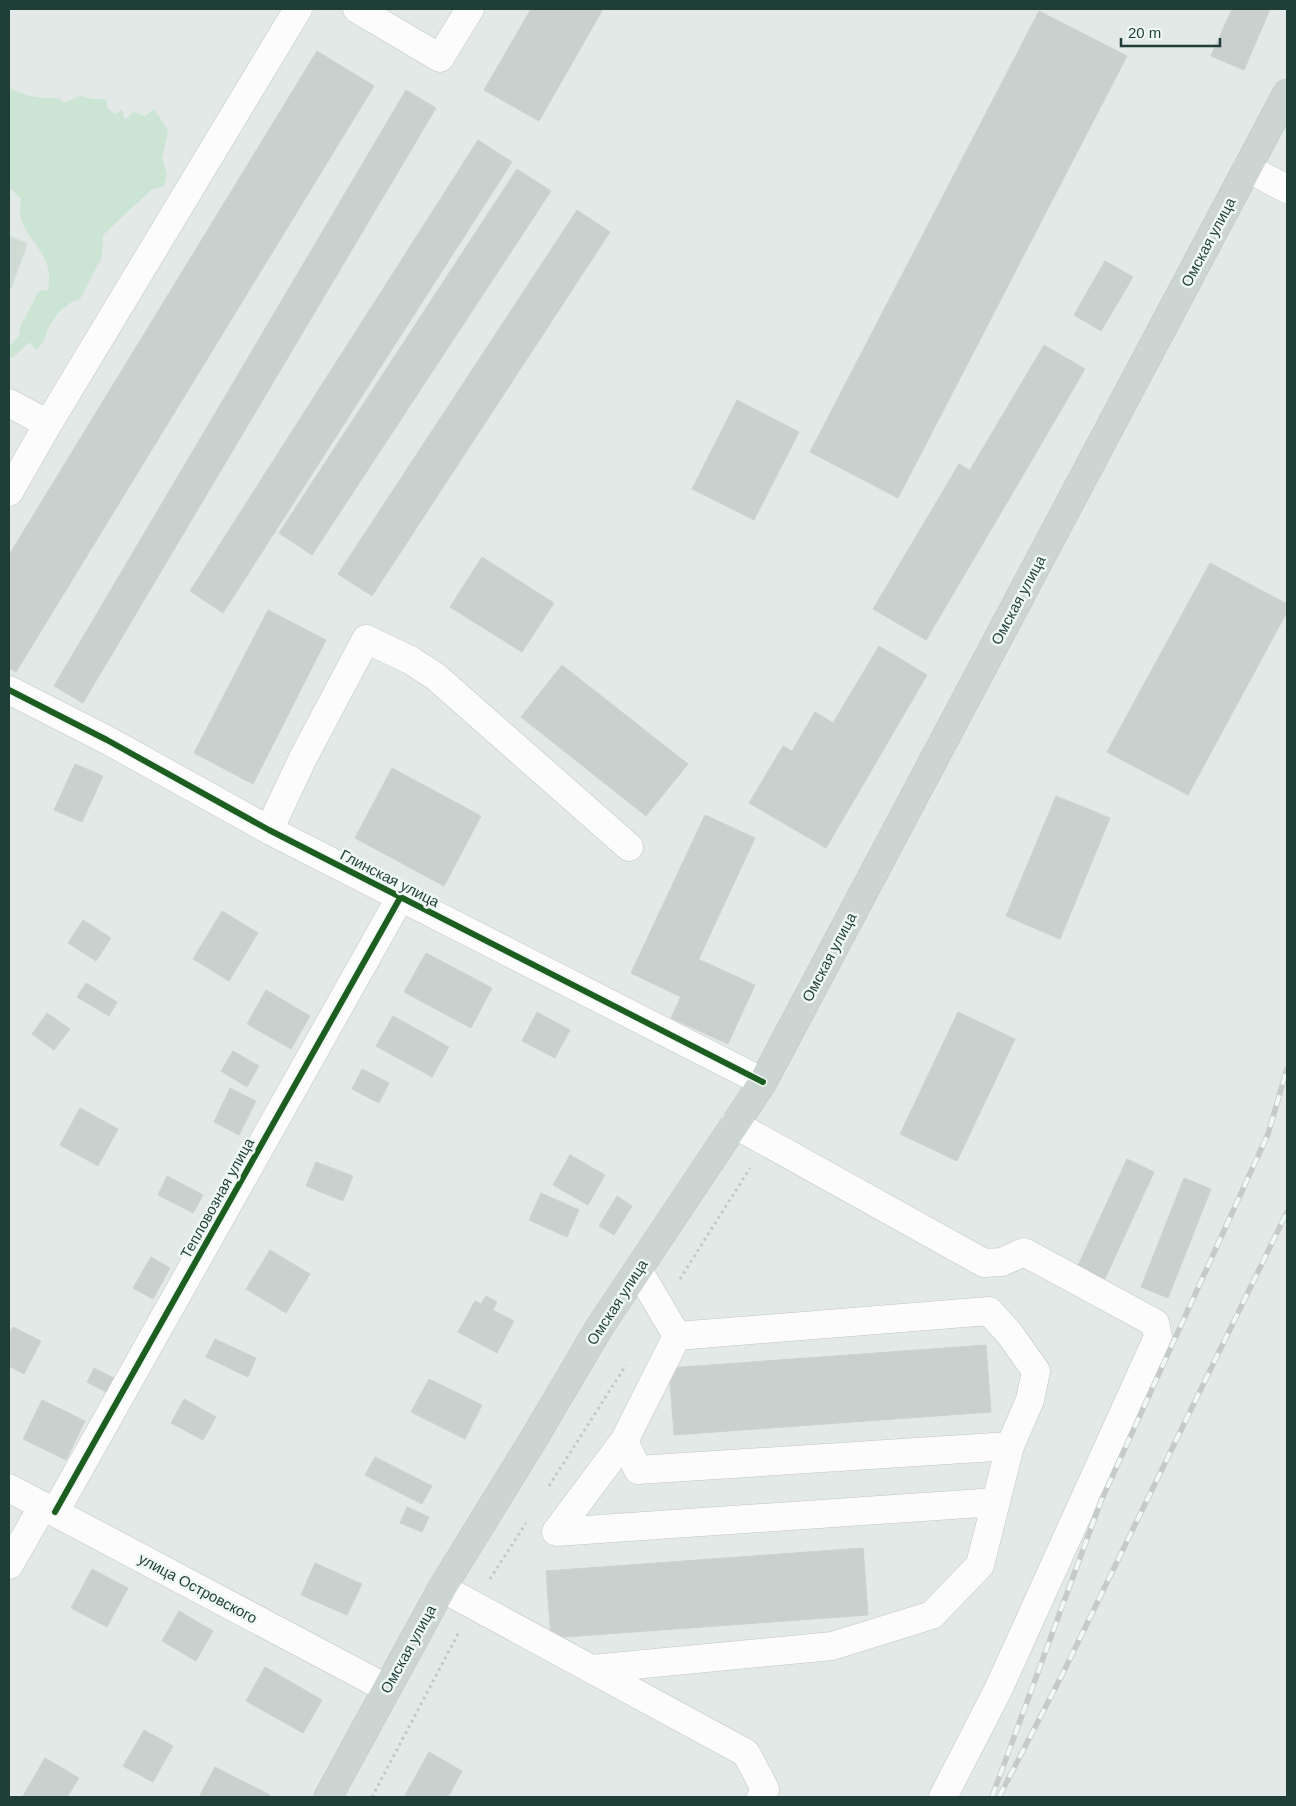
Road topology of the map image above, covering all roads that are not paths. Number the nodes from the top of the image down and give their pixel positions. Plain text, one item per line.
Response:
1 (298, 9) edge
2 (358, 9) edge
3 (470, 9) edge
4 (1287, 93) edge
5 (1247, 168) junction
6 (1287, 189) edge
7 (9, 403) edge
8 (48, 424) junction
9 (9, 492) edge
10 (9, 690) edge
11 (269, 830) junction
12 (629, 848) dead end
13 (400, 898) junction
14 (763, 1082) junction
15 (734, 1124) junction
16 (638, 1270) junction
17 (677, 1336) junction
18 (624, 1440) junction
19 (1010, 1446) junction
20 (9, 1488) edge
21 (996, 1502) junction
22 (49, 1509) junction
23 (9, 1565) edge
24 (442, 1588) junction
25 (592, 1669) junction
26 (386, 1688) junction
27 (328, 1797) edge
28 (761, 1797) edge
29 (943, 1797) edge

1 - 8 street
2 - 3 street
4 - 5 main road, Омская улица
5 - 6 street
5 - 14 main road, Омская улица
7 - 8 street
8 - 9 street
10 - 11 street, Глинская улица
11 - 12 street
11 - 13 street, Глинская улица
13 - 14 street, Глинская улица
13 - 22 street, Тепловозная улица
14 - 15 main road, Омская улица
15 - 16 main road, Омская улица
15 - 29 street
16 - 17 street
16 - 24 main road, Омская улица
17 - 18 street
17 - 19 street
18 - 19 street
18 - 21 street
19 - 21 street
20 - 22 street, улица Островского
21 - 25 street
22 - 23 street, Тепловозная улица
22 - 26 street, улица Островского
24 - 25 street
24 - 26 main road, Омская улица
25 - 28 street
26 - 27 main road, Омская улица

